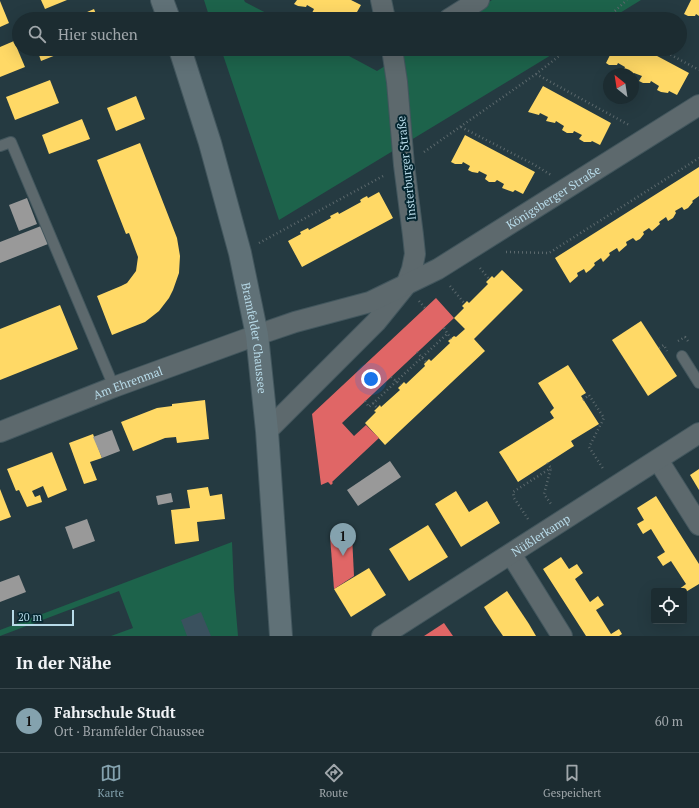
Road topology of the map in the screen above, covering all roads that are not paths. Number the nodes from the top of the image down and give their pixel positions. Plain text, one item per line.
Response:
1 (162, 0) edge
2 (381, 0) edge
3 (479, 0) edge
4 (166, 12) edge
5 (384, 12) edge
6 (460, 12) edge
7 (182, 56) edge
8 (395, 56) edge
9 (699, 105) edge
10 (0, 146) edge
11 (406, 285) junction
12 (257, 335) junction
13 (682, 356) dead end
14 (699, 383) edge
15 (114, 387) junction
16 (267, 431) junction
17 (0, 432) edge
18 (699, 434) edge
19 (658, 460) junction
20 (699, 525) edge
21 (511, 554) junction
22 (281, 636) edge
23 (382, 636) edge
24 (562, 636) edge

1 - 4 main road
2 - 5 street
3 - 6 street
7 - 12 main road, Bramfelder Chaussee
8 - 11 street, Insterburger Straße
9 - 11 street, Königsberger Straße
10 - 15 lane
11 - 12 street, Königsberger Straße
11 - 16 street, Königsberger Straße
12 - 15 street, Am Ehrenmal
12 - 16 main road, Bramfelder Chaussee
13 - 14 lane
15 - 17 street, Am Ehrenmal
16 - 22 main road, Bramfelder Chaussee
18 - 19 street, Nüßlerkamp
19 - 20 street
19 - 21 street, Nüßlerkamp
21 - 23 street, Nüßlerkamp
21 - 24 street

